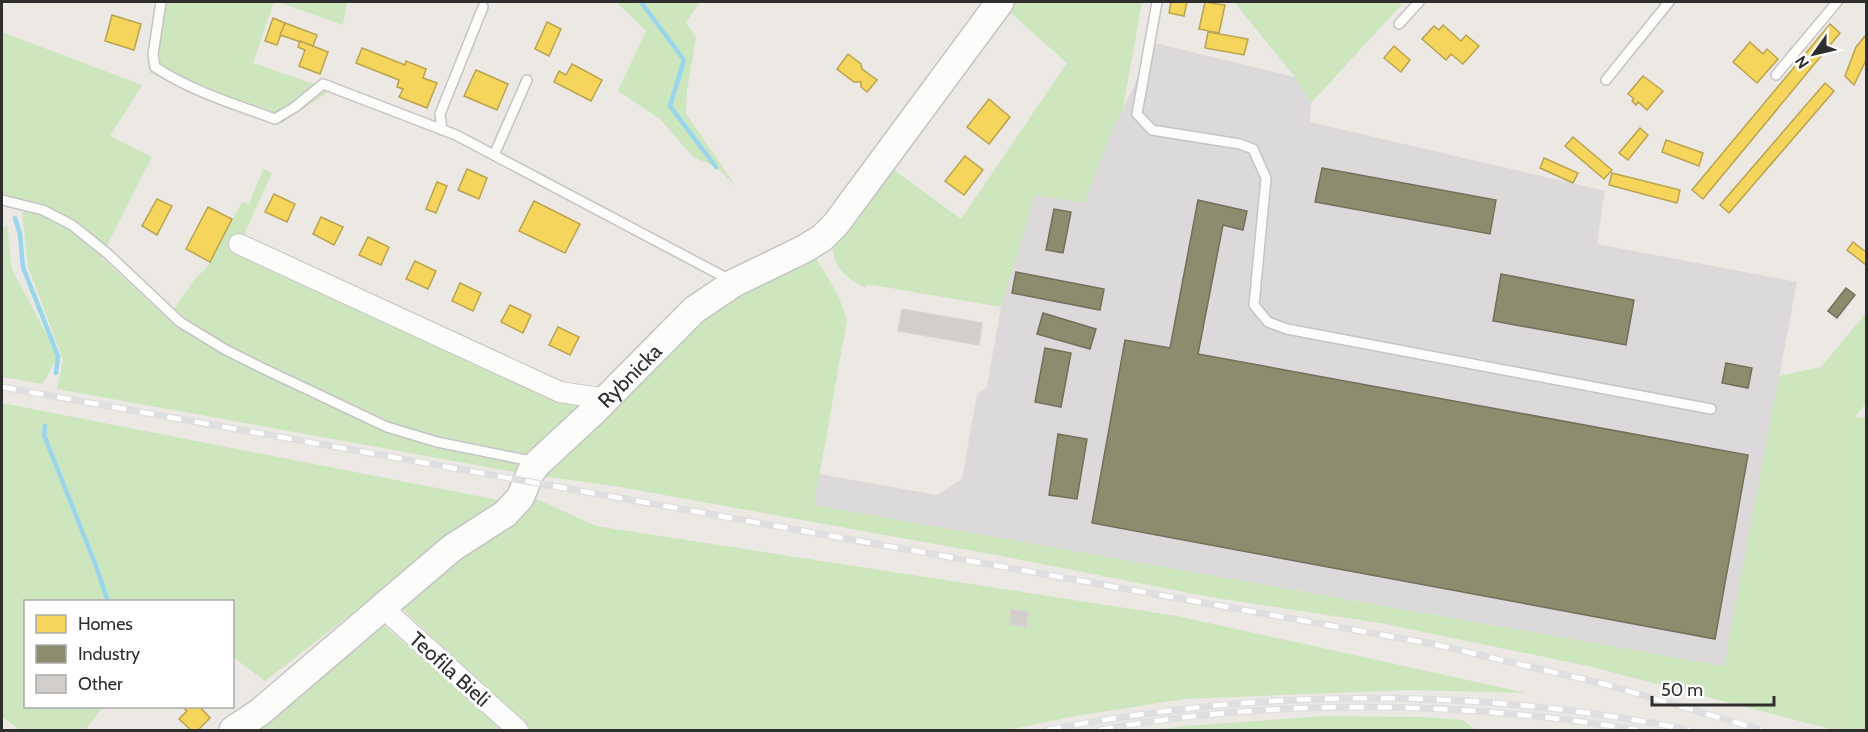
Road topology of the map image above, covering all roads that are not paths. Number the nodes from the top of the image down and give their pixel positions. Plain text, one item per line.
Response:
1 (161, 2) edge
2 (1157, 2) edge
3 (1419, 2) edge
4 (1670, 2) edge
5 (1837, 2) edge
6 (483, 7) dead end
7 (992, 7) edge
8 (1399, 24) dead end
9 (1776, 75) dead end
10 (527, 80) dead end
11 (1606, 80) dead end
12 (442, 130) junction
13 (494, 155) junction
14 (2, 200) edge
15 (239, 244) dead end
16 (734, 283) junction
17 (606, 399) junction
18 (1711, 409) dead end
19 (538, 463) junction
20 (383, 608) junction
21 (233, 730) edge
22 (518, 730) edge

1 - 12 lane
2 - 18 lane
3 - 8 lane
4 - 11 lane
5 - 9 lane
6 - 12 lane
7 - 16 street, Rybnicka
10 - 13 lane
12 - 13 lane
13 - 16 lane
14 - 19 lane
15 - 17 street
16 - 17 street, Rybnicka
17 - 19 street, Rybnicka
19 - 20 street, Rybnicka
20 - 21 street, Rybnicka
20 - 22 street, Teofila Bieli

